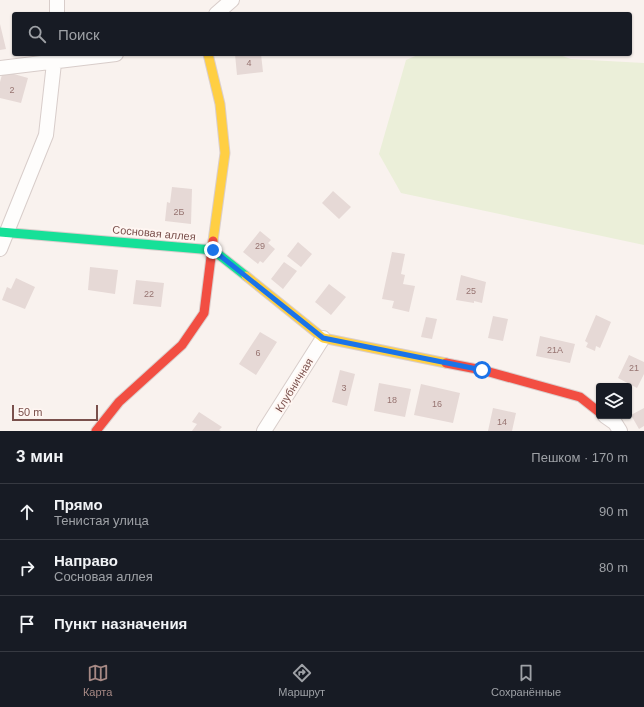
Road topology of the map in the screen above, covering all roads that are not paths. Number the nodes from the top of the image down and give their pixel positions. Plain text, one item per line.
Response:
1 (57, 0) edge
2 (232, 0) edge
3 (57, 12) edge
4 (218, 12) edge
5 (86, 56) edge
6 (208, 56) edge
7 (55, 58) edge
8 (0, 68) edge
9 (4, 231) edge
10 (0, 249) edge
11 (213, 250) junction
12 (323, 338) junction
13 (596, 410) edge
14 (609, 419) edge
15 (96, 431) edge
16 (264, 431) edge
17 (620, 431) edge

1 - 3 street
2 - 4 street
5 - 7 street
6 - 11 street
7 - 8 street
7 - 9 street
9 - 10 street
9 - 11 street, Сосновая аллея
11 - 12 street
11 - 15 street
12 - 13 street
12 - 16 street, Клубничная
14 - 17 street

